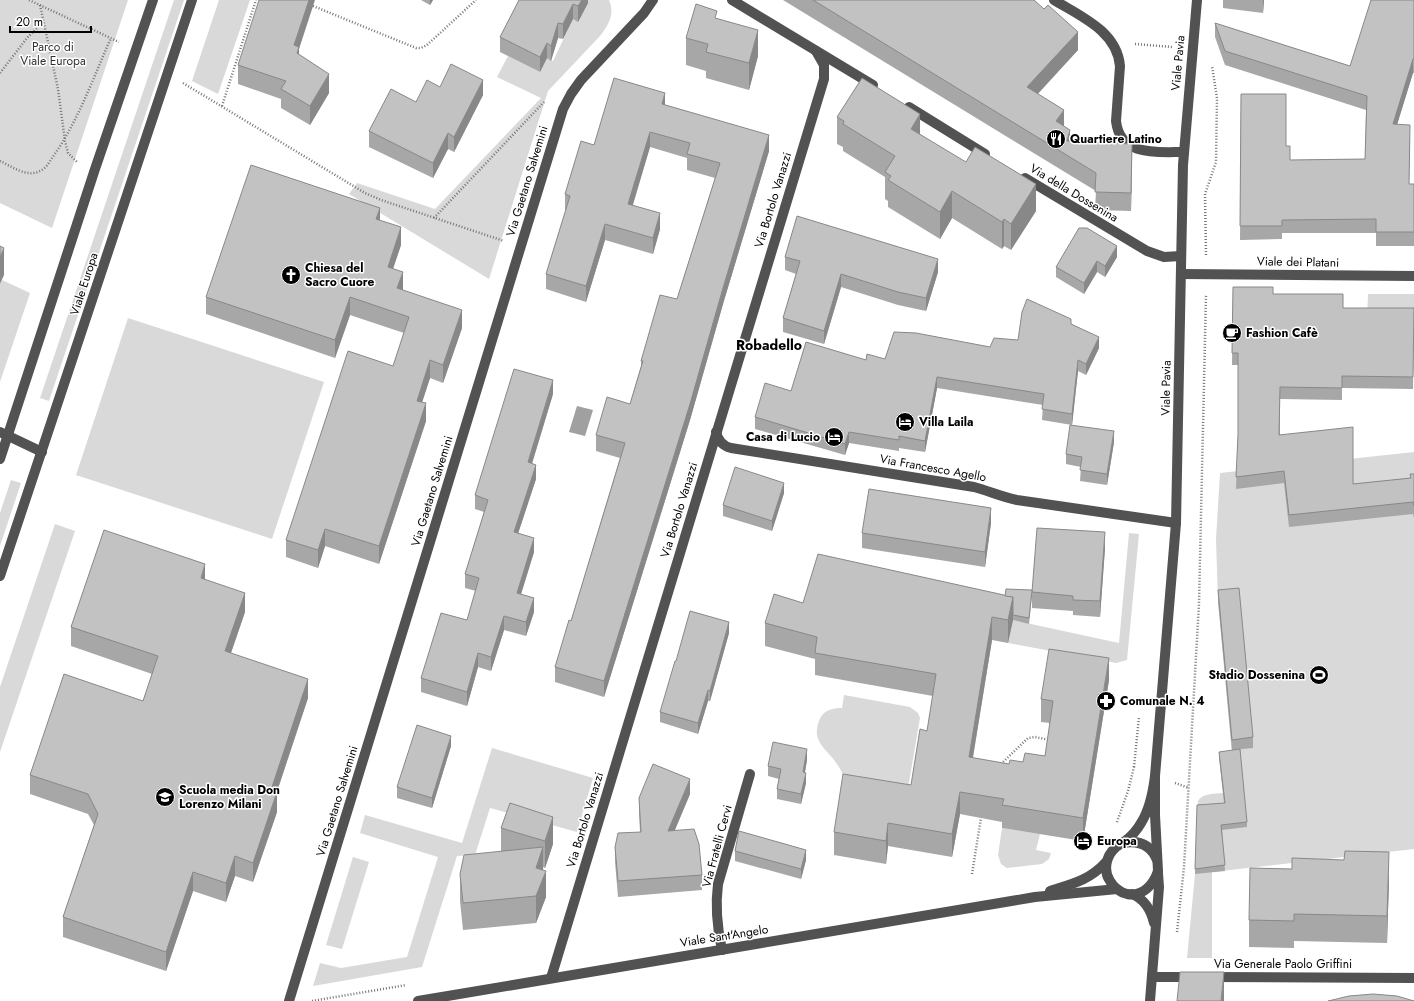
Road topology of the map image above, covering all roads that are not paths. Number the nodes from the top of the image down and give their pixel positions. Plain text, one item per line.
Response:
1 (153, 0) edge
2 (192, 0) edge
3 (648, 0) edge
4 (653, 0) edge
5 (732, 0) edge
6 (1054, 0) edge
7 (1197, 0) edge
8 (644, 13) junction
9 (816, 51) junction
10 (883, 92) edge
11 (897, 100) edge
12 (1184, 152) junction
13 (992, 158) edge
14 (1019, 175) edge
15 (1181, 256) junction
16 (1181, 274) junction
17 (1414, 276) edge
18 (716, 432) junction
19 (4, 434) edge
20 (42, 452) junction
21 (0, 458) edge
22 (1176, 523) junction
23 (0, 576) edge
24 (750, 774) dead end
25 (1155, 776) junction
26 (1124, 843) junction
27 (1106, 862) junction
28 (1158, 866) junction
29 (1117, 889) junction
30 (1132, 894) junction
31 (1035, 897) junction
32 (1155, 925) junction
33 (722, 950) junction
34 (1152, 977) junction
35 (550, 978) junction
36 (1414, 978) edge
37 (289, 1001) edge
38 (418, 1001) edge
39 (1150, 1001) edge

1 - 19 street
2 - 20 street, Viale Europa
3 - 8 street, Via Gaetano Salvemini
4 - 8 street, Via Gaetano Salvemini
5 - 9 street
6 - 12 street
7 - 12 street, Viale Pavia
8 - 37 street, Via Gaetano Salvemini
9 - 10 street
9 - 18 street, Via Bortolo Vanazzi
11 - 13 street
12 - 15 street, Viale Pavia
14 - 15 street, Via della Dossenina
15 - 16 street, Viale Pavia
16 - 17 street, Viale dei Platani
16 - 22 street, Viale Pavia
18 - 22 street, Via Francesco Agello
18 - 35 street, Via Bortolo Vanazzi
19 - 20 street
19 - 21 street
20 - 23 street, Viale Europa
22 - 25 street, Viale Pavia
24 - 33 street, Via Fratelli Cervi
25 - 26 street
25 - 28 street
26 - 27 street
26 - 28 street
27 - 29 street
27 - 31 street
28 - 30 street
28 - 32 street
29 - 30 street
29 - 31 street
30 - 32 street
31 - 33 street, Viale Sant'Angelo
32 - 34 street
33 - 35 street, Viale Sant'Angelo
34 - 36 street, Via Generale Paolo Griffini
34 - 39 street
35 - 38 street, Viale Sant'Angelo

